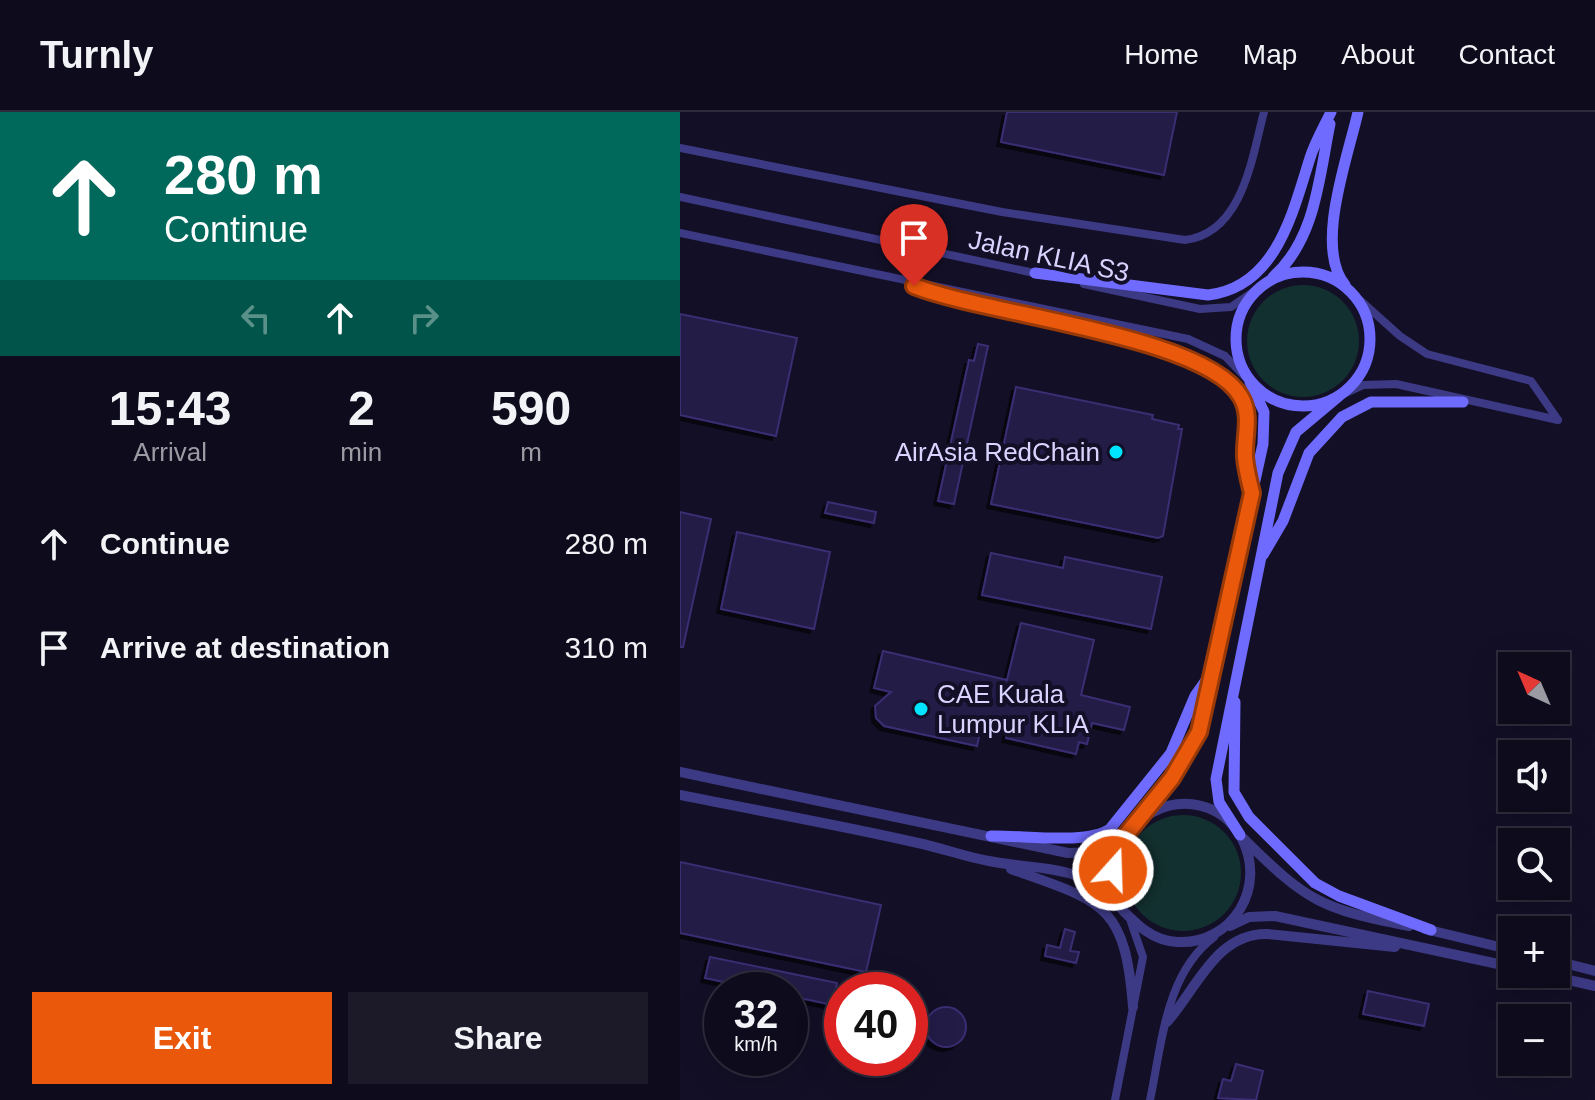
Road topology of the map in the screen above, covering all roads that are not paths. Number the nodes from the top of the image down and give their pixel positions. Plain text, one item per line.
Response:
1 (1264, 112) edge
2 (1332, 112) edge
3 (1358, 112) edge
4 (680, 148) edge
5 (680, 197) edge
6 (680, 233) edge
7 (1035, 273) junction
8 (889, 276) junction
9 (1263, 285) junction
10 (1352, 293) junction
11 (1136, 341) joint
12 (1250, 382) junction
13 (1339, 396) junction
14 (1463, 402) junction
15 (1252, 493) junction
16 (1258, 564) junction
17 (1216, 666) junction
18 (1235, 677) junction
19 (680, 772) edge
20 (680, 795) edge
21 (1139, 820) junction
22 (1240, 835) junction
23 (991, 836) junction
24 (1125, 836) junction
25 (989, 861) junction
26 (1124, 912) junction
27 (1224, 929) junction
28 (1431, 930) junction
29 (1498, 947) edge
30 (1421, 948) junction
31 (1498, 964) edge
32 (1570, 965) edge
33 (1595, 971) edge
34 (1570, 980) edge
35 (1595, 986) edge
36 (1133, 1007) junction
37 (1167, 1022) junction
38 (1115, 1100) edge
39 (1150, 1100) edge

1 - 4 street
2 - 7 main road
2 - 9 main road
3 - 10 main road
5 - 7 street, Jalan KLIA S3
6 - 8 street, Jalan KLIA S3
7 - 9 street, Jalan KLIA S3
8 - 11 street
8 - 12 street, Jalan KLIA S3
9 - 10 main road
9 - 12 main road
10 - 13 main road
10 - 14 street
11 - 15 main road
12 - 13 main road
12 - 15 main road
13 - 14 street
13 - 16 main road
14 - 16 main road
15 - 17 main road
16 - 18 main road
17 - 21 main road
17 - 23 main road
18 - 22 main road
18 - 28 main road
19 - 23 street
20 - 25 street
21 - 22 street
21 - 24 street
22 - 27 street
22 - 28 street
23 - 24 street
24 - 26 street
25 - 26 street
25 - 36 street
26 - 27 street
26 - 36 street
27 - 30 street
27 - 37 street
28 - 29 street
30 - 31 street
30 - 37 street
32 - 33 street
34 - 35 street
36 - 38 street
37 - 39 street

